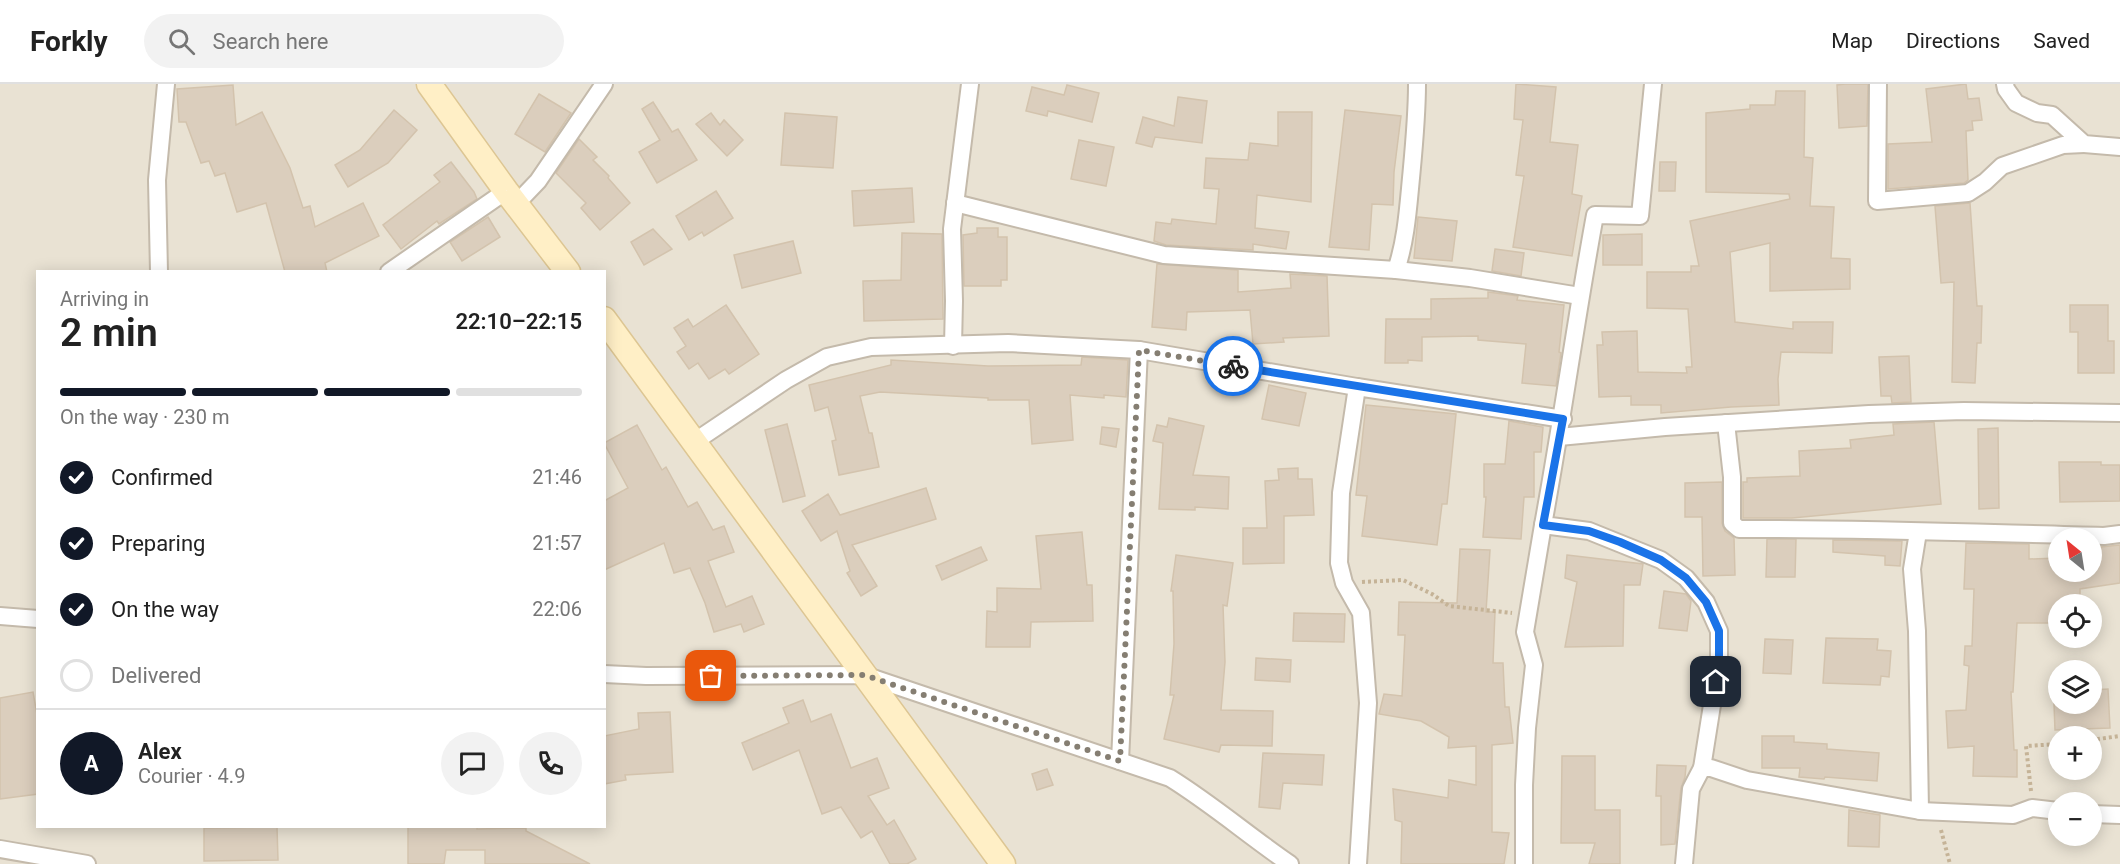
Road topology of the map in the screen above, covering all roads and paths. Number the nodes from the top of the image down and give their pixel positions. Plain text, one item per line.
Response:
1 (166, 84) edge
2 (429, 84) edge
3 (602, 84) edge
4 (970, 84) edge
5 (1417, 84) edge
6 (1653, 84) edge
7 (1878, 84) edge
8 (2005, 84) edge
9 (2084, 144) junction
10 (2120, 147) edge
11 (511, 198) junction
12 (955, 203) junction
13 (159, 270) edge
14 (392, 270) edge
15 (566, 270) edge
16 (1396, 270) junction
17 (1580, 296) junction
18 (608, 331) edge
19 (953, 346) junction
20 (1139, 350) junction
21 (1358, 387) junction
22 (2120, 413) edge
23 (1563, 419) junction
24 (1726, 423) junction
25 (1560, 437) junction
26 (694, 442) junction
27 (1543, 525) junction
28 (1918, 532) junction
29 (2120, 534) edge
30 (1344, 583) junction
31 (0, 616) edge
32 (1528, 616) junction
33 (36, 619) edge
34 (606, 674) edge
35 (864, 675) junction
36 (2120, 736) edge
37 (2102, 738) edge
38 (2048, 745) edge
39 (1120, 761) junction
40 (1702, 768) junction
41 (2032, 808) junction
42 (2048, 810) edge
43 (1920, 811) junction
44 (2102, 814) edge
45 (2120, 815) edge
46 (0, 849) edge
47 (87, 864) edge
48 (1003, 864) edge
49 (1290, 864) edge
50 (1358, 864) edge
51 (1524, 864) edge
52 (1684, 864) edge
53 (1950, 864) edge

1 - 13 street
2 - 11 street
3 - 11 street
4 - 12 street
5 - 16 street
6 - 17 street
7 - 9 street
8 - 9 street
9 - 10 street
11 - 14 street
11 - 15 street
12 - 16 street
12 - 19 street
16 - 17 street
17 - 23 street
18 - 26 street
19 - 20 street
19 - 26 street
20 - 21 street
20 - 39 street
21 - 23 street
21 - 30 street
22 - 24 street
23 - 25 street
24 - 25 street
24 - 28 street
25 - 27 street
26 - 35 street
27 - 32 street
27 - 40 street
28 - 29 street
28 - 43 street
30 - 32 path
30 - 50 street
31 - 33 street
32 - 51 street
34 - 35 street
35 - 39 street
35 - 48 street
36 - 37 path
38 - 41 path
39 - 49 street
40 - 43 street
40 - 52 street
41 - 42 street
41 - 43 street
43 - 53 path
44 - 45 street
46 - 47 street

